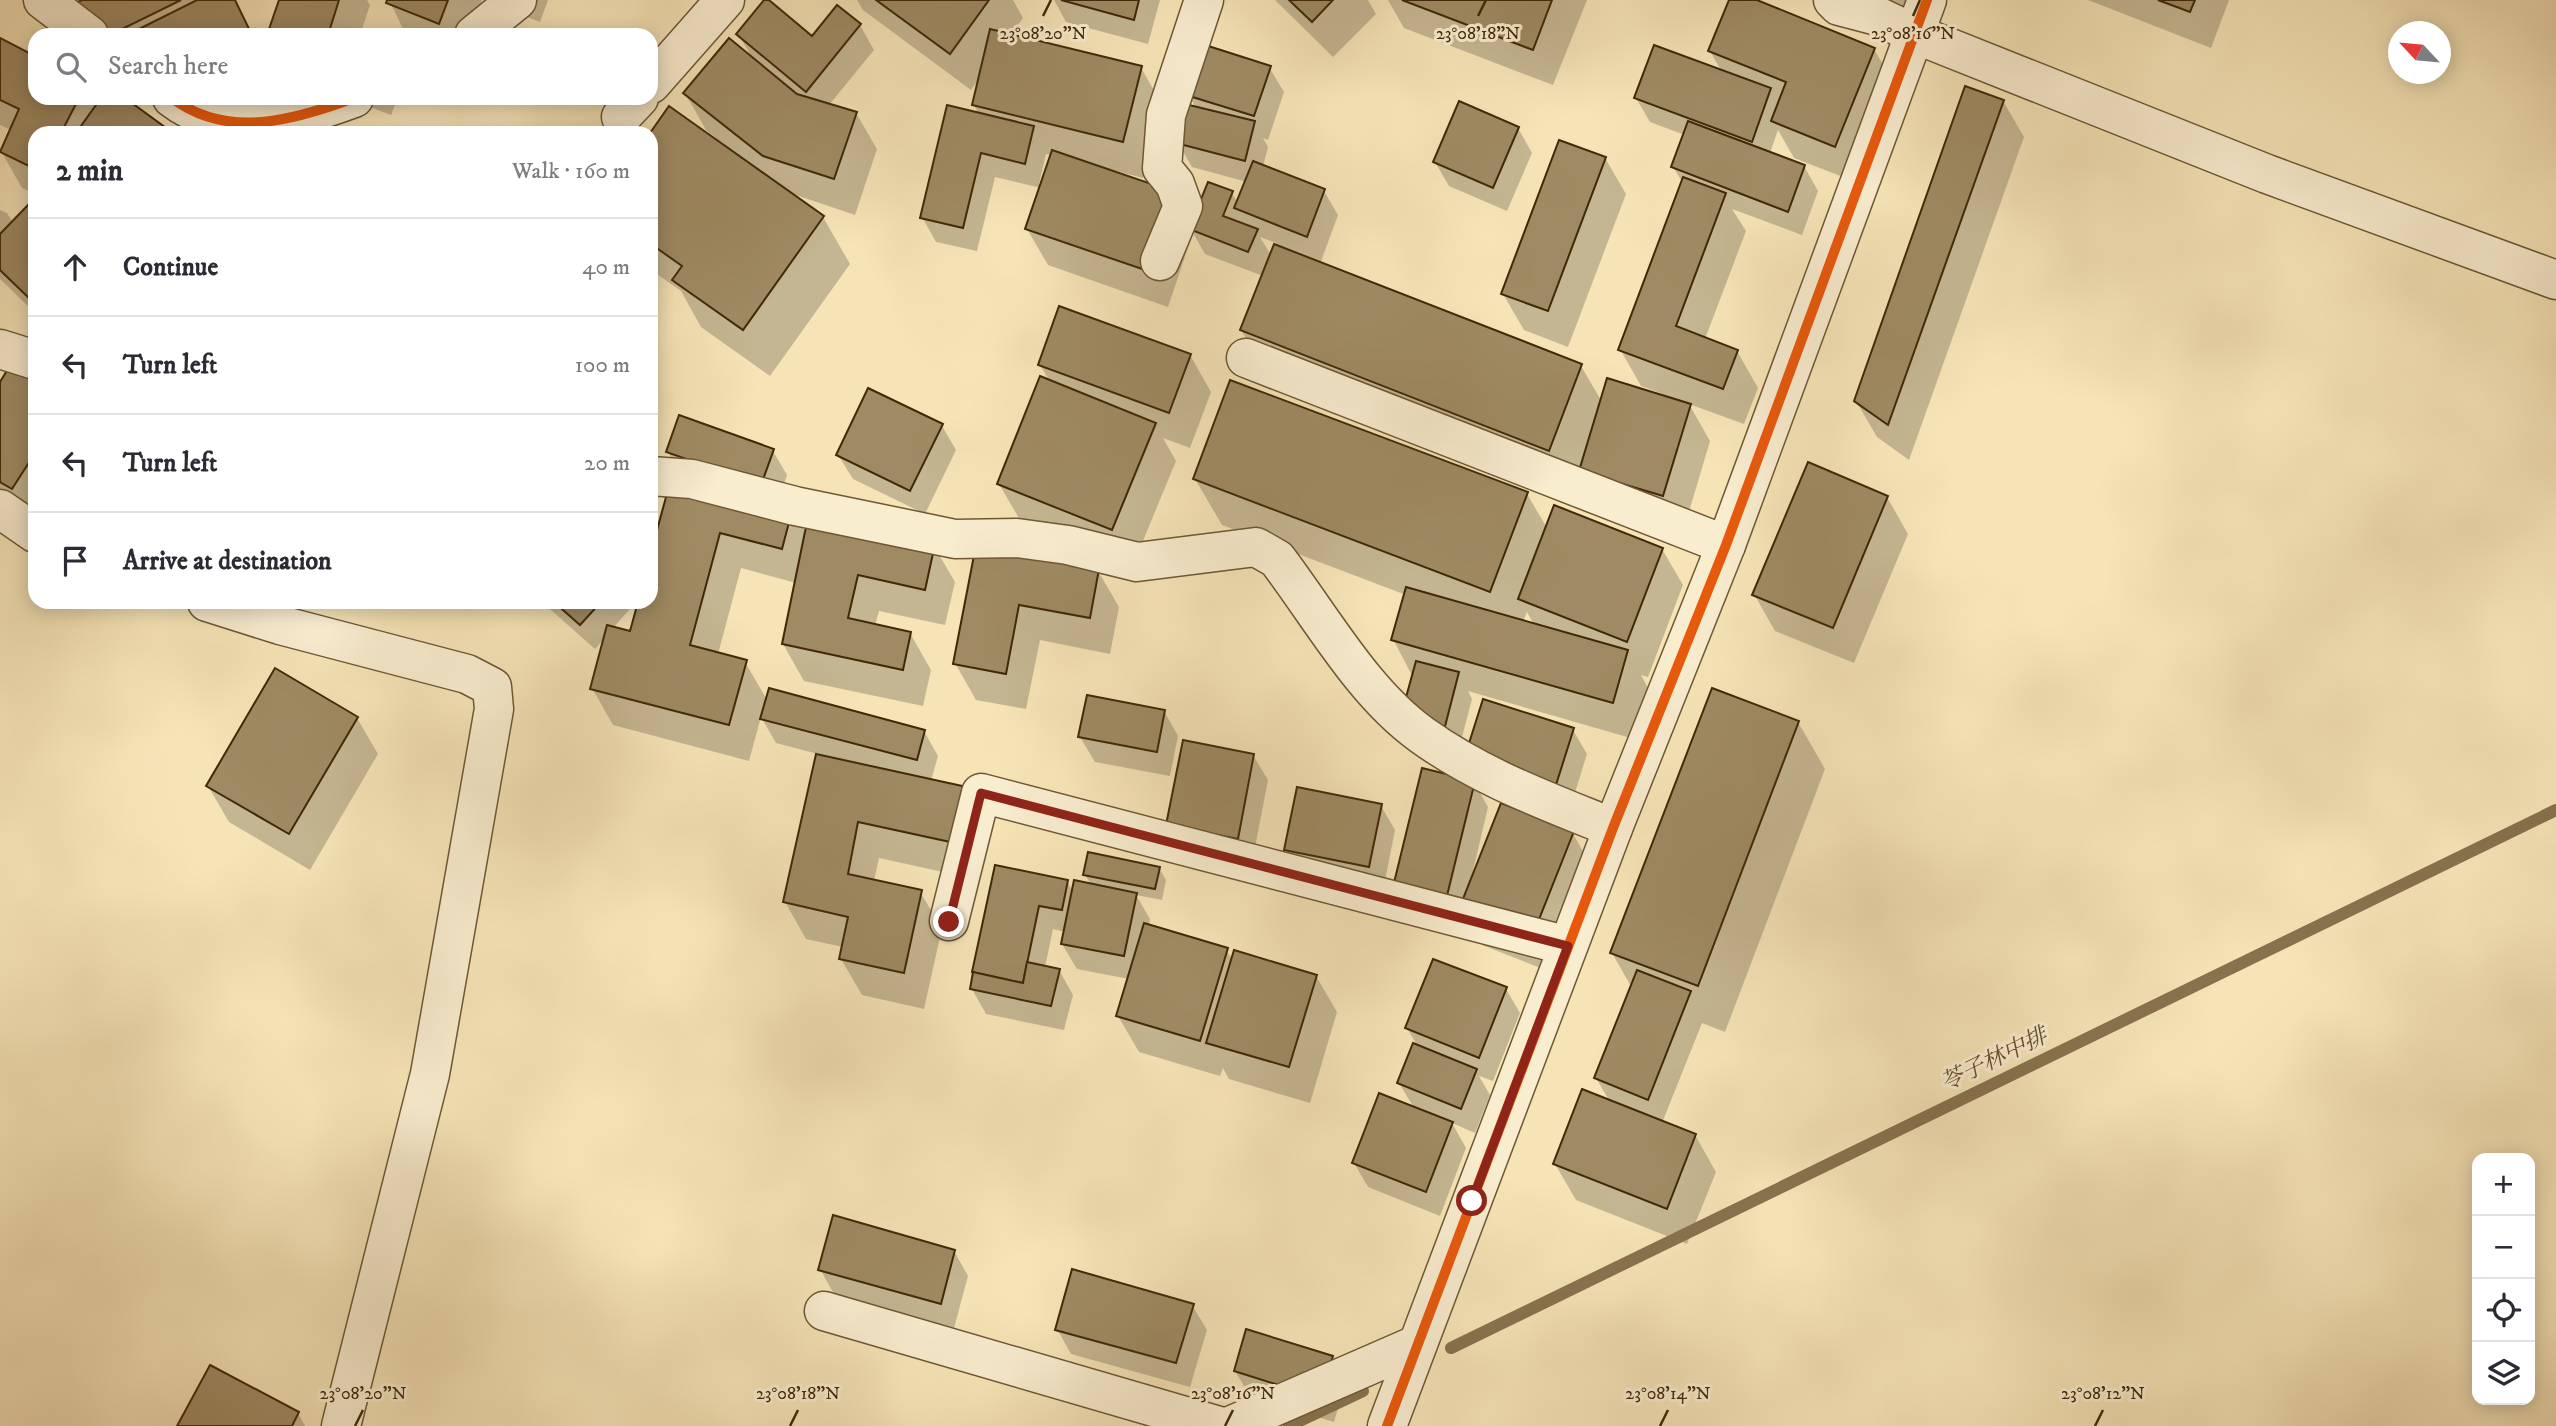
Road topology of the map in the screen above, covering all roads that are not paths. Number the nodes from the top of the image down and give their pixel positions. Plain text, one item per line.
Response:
1 (43, 0) edge
2 (517, 0) edge
3 (725, 0) edge
4 (1205, 0) edge
5 (1833, 0) edge
6 (1921, 17) edge
7 (80, 28) edge
8 (483, 28) edge
9 (658, 76) edge
10 (181, 105) edge
11 (330, 113) edge
12 (1160, 261) dead end
13 (2556, 280) edge
14 (0, 349) edge
15 (28, 358) edge
16 (1246, 358) dead end
17 (658, 476) edge
18 (0, 509) edge
19 (28, 528) edge
20 (1726, 545) junction
21 (229, 609) edge
22 (1613, 828) junction
23 (949, 922) dead end
24 (1568, 946) junction
25 (824, 1311) dead end
26 (1416, 1345) junction
27 (341, 1426) edge
28 (1219, 1426) edge
29 (1230, 1426) edge
30 (1387, 1426) edge

1 - 7 street
2 - 8 street
3 - 9 street
4 - 12 street
5 - 6 street
6 - 13 street
6 - 20 street
10 - 11 street
14 - 15 street
16 - 20 street
17 - 22 street
18 - 19 street
20 - 22 street
21 - 27 street
22 - 24 street
23 - 24 street
24 - 26 street
25 - 28 street
26 - 29 street
26 - 30 street

